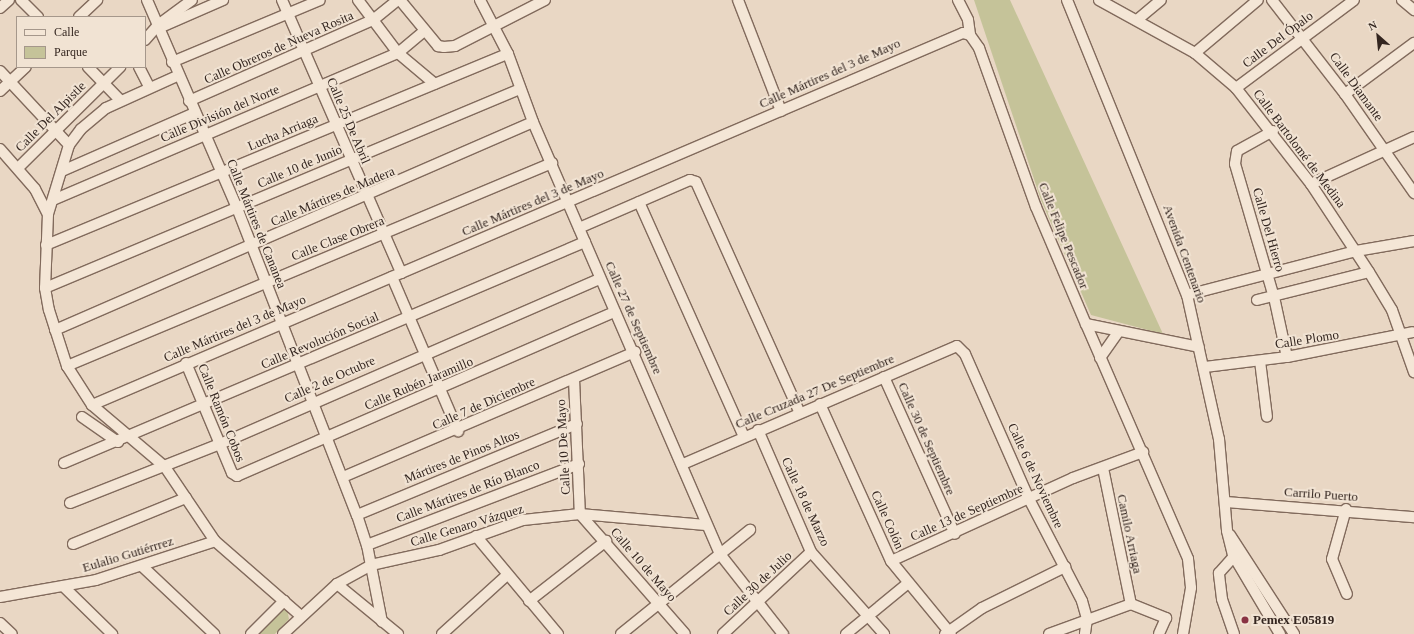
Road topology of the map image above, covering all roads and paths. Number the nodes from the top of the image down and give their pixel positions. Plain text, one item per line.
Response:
1 (9, 0) edge
2 (21, 0) edge
3 (97, 0) edge
4 (147, 0) edge
5 (192, 0) edge
6 (223, 0) edge
7 (282, 0) edge
8 (320, 0) edge
9 (358, 0) edge
10 (399, 0) edge
11 (480, 0) edge
12 (545, 0) edge
13 (738, 0) edge
14 (958, 0) edge
15 (1067, 0) edge
16 (1099, 0) edge
17 (1161, 0) edge
18 (1258, 0) edge
19 (1272, 0) edge
20 (1354, 0) edge
21 (1402, 0) edge
22 (0, 8) edge
23 (1414, 10) edge
24 (288, 14) junction
25 (37, 16) edge
26 (80, 16) edge
27 (373, 20) junction
28 (1137, 20) junction
29 (158, 26) junction
30 (495, 26) junction
31 (425, 30) junction
32 (970, 35) junction
33 (1303, 37) junction
34 (146, 39) edge
35 (1414, 43) edge
36 (304, 53) junction
37 (398, 53) junction
38 (508, 54) junction
39 (1195, 54) junction
40 (172, 62) junction
41 (25, 68) edge
42 (89, 68) edge
43 (119, 68) edge
44 (140, 68) edge
45 (0, 71) edge
46 (178, 76) junction
47 (11, 82) junction
48 (104, 83) junction
49 (435, 84) junction
50 (319, 86) junction
51 (149, 87) junction
52 (1236, 88) junction
53 (520, 89) junction
54 (0, 91) edge
55 (1345, 94) junction
56 (120, 100) junction
57 (189, 101) junction
58 (781, 110) junction
59 (195, 113) junction
60 (533, 122) junction
61 (335, 125) junction
62 (57, 131) junction
63 (1273, 132) junction
64 (204, 135) junction
65 (1414, 137) edge
66 (69, 145) junction
67 (0, 149) edge
68 (1386, 151) junction
69 (350, 160) junction
70 (552, 162) junction
71 (18, 168) junction
72 (62, 171) junction
73 (221, 173) junction
74 (1311, 184) junction
75 (1414, 193) edge
76 (367, 197) junction
77 (53, 200) junction
78 (639, 202) junction
79 (567, 203) junction
80 (237, 208) junction
81 (48, 214) junction
82 (579, 228) junction
83 (383, 235) junction
84 (1414, 241) edge
85 (585, 242) junction
86 (46, 246) junction
87 (252, 246) junction
88 (1356, 251) junction
89 (1369, 272) junction
90 (1266, 274) junction
91 (396, 275) junction
92 (600, 279) junction
93 (266, 283) junction
94 (45, 288) junction
95 (1188, 295) junction
96 (1274, 297) junction
97 (1257, 300) dead end
98 (1392, 310) junction
99 (616, 312) junction
100 (408, 318) junction
101 (281, 323) junction
102 (1086, 324) junction
103 (54, 330) junction
104 (1118, 332) junction
105 (1413, 333) edge
106 (1402, 335) junction
107 (957, 346) joint
108 (1199, 347) junction
109 (635, 352) junction
110 (424, 354) junction
111 (1287, 357) junction
112 (1100, 358) junction
113 (1260, 361) junction
114 (186, 363) junction
115 (296, 364) junction
116 (67, 366) junction
117 (1205, 367) junction
118 (1414, 372) edge
119 (884, 376) junction
120 (574, 379) junction
121 (440, 390) junction
122 (312, 402) junction
123 (92, 404) junction
124 (820, 404) junction
125 (205, 406) junction
126 (800, 412) junction
127 (82, 417) dead end
128 (1267, 417) dead end
129 (577, 424) junction
130 (758, 430) junction
131 (458, 431) junction
132 (131, 437) junction
133 (744, 437) junction
134 (327, 438) junction
135 (118, 442) junction
136 (220, 444) junction
137 (1143, 452) junction
138 (64, 463) dead end
139 (579, 464) junction
140 (684, 464) junction
141 (165, 467) junction
142 (1103, 468) junction
143 (232, 473) joint
144 (342, 478) junction
145 (186, 498) junction
146 (1029, 499) junction
147 (1226, 502) junction
148 (70, 503) dead end
149 (1346, 509) junction
150 (580, 514) junction
151 (357, 515) junction
152 (1414, 517) edge
153 (706, 525) junction
154 (750, 530) dead end
155 (955, 534) junction
156 (476, 536) junction
157 (215, 541) junction
158 (606, 541) junction
159 (73, 544) dead end
160 (367, 544) junction
161 (811, 552) junction
162 (1238, 553) junction
163 (720, 554) junction
164 (891, 561) junction
165 (371, 565) junction
166 (1252, 566) junction
167 (143, 567) junction
168 (1065, 567) junction
169 (1242, 572) junction
170 (507, 575) junction
171 (337, 584) junction
172 (907, 584) junction
173 (62, 586) junction
174 (1347, 594) dead end
175 (0, 597) edge
176 (284, 601) junction
177 (528, 601) junction
178 (659, 603) junction
179 (757, 603) junction
180 (1131, 604) junction
181 (867, 615) junction
182 (301, 616) junction
183 (1087, 619) junction
184 (382, 622) junction
185 (0, 623) edge
186 (1287, 624) junction
187 (1279, 632) edge
188 (948, 633) edge
189 (12, 634) edge
190 (112, 634) edge
191 (214, 634) edge
192 (251, 634) edge
193 (283, 634) edge
194 (398, 634) edge
195 (442, 634) edge
196 (558, 634) edge
197 (621, 634) edge
198 (685, 634) edge
199 (723, 634) edge
200 (783, 634) edge
201 (846, 634) edge
202 (884, 634) edge
203 (1049, 634) edge
204 (1085, 634) edge
205 (1159, 634) edge
206 (1183, 634) edge
207 (1234, 634) edge
208 (1294, 634) edge

1 - 22 street
2 - 25 street
3 - 26 street
4 - 29 street, Calle Mártires de Cananea
5 - 29 street
6 - 29 street
7 - 24 street, Calle 25 De Abril
8 - 24 street
9 - 27 street
10 - 27 street, Calle Obreros de Nueva Rosita
10 - 31 street
11 - 30 street, Calle 27 de Septiembre
12 - 30 street
13 - 58 street
14 - 32 street
15 - 95 street, Avenida Centenario
16 - 28 street, Calle Bartolomé de Medina
17 - 28 street
18 - 39 street
19 - 33 street, Calle Diamante
20 - 33 street, Calle Del Ópalo
21 - 23 street
24 - 36 street, Calle 25 De Abril
24 - 40 street
27 - 36 street, Calle Obreros de Nueva Rosita
27 - 37 street
28 - 39 street, Calle Bartolomé de Medina
29 - 34 street
29 - 40 street, Calle Mártires de Cananea
30 - 31 street
30 - 38 street, Calle 27 de Septiembre
31 - 37 street, Calle División del Norte
32 - 58 street, Calle Mártires del 3 de Mayo
32 - 102 street, Calle Felipe Pescador
33 - 52 street, Calle Del Ópalo
33 - 55 street, Calle Diamante
35 - 55 street
36 - 50 street, Calle 25 De Abril
36 - 57 street, Calle Obreros de Nueva Rosita
37 - 49 street
37 - 50 street, Calle División del Norte
38 - 49 street, Lucha Arriaga
38 - 53 street, Calle 27 de Septiembre
39 - 52 street, Calle Bartolomé de Medina
40 - 46 street, Calle Mártires de Cananea
41 - 47 street
42 - 48 street
43 - 48 street, Calle Del Alpistle
44 - 51 street
45 - 47 street
46 - 51 street
46 - 57 street, Calle Mártires de Cananea
47 - 54 street
47 - 62 street
48 - 56 street
48 - 62 street, Calle Del Alpistle
49 - 61 street, Lucha Arriaga
50 - 61 street, Calle 25 De Abril
50 - 64 street, Calle División del Norte
51 - 56 street
52 - 63 street, Calle Bartolomé de Medina
53 - 60 street, Calle 27 de Septiembre
53 - 69 street, Calle 10 de Junio
55 - 68 street, Calle Diamante
56 - 66 street
57 - 59 street, Calle Mártires de Cananea
58 - 79 street, Calle Mártires del 3 de Mayo
59 - 64 street, Calle Mártires de Cananea
59 - 72 street
60 - 70 street, Calle 27 de Septiembre
60 - 76 street, Calle Mártires de Madera
61 - 69 street, Calle 25 De Abril
61 - 73 street, Lucha Arriaga
62 - 66 street
62 - 71 street, Calle Del Alpistle
63 - 74 street, Calle Bartolomé de Medina
63 - 90 street, Calle Del Hierro
64 - 73 street, Calle Mártires de Cananea
64 - 77 street, Calle División del Norte
65 - 68 street
66 - 72 street
67 - 71 street
68 - 74 street
68 - 75 street, Calle Diamante
69 - 76 street, Calle 25 De Abril
69 - 80 street, Calle 10 de Junio
70 - 79 street, Calle 27 de Septiembre
70 - 83 street, Calle Clase Obrera
71 - 81 street
72 - 77 street
73 - 80 street, Calle Mártires de Cananea
73 - 86 street, Lucha Arriaga
74 - 88 street, Calle Bartolomé de Medina
76 - 83 street, Calle 25 De Abril
76 - 87 street, Calle Mártires de Madera
77 - 81 street
78 - 82 street
78 - 126 street
78 - 133 street
79 - 82 street, Calle 27 de Septiembre
79 - 91 street, Calle Mártires del 3 de Mayo
80 - 87 street, Calle Mártires de Cananea
80 - 94 street, Calle 10 de Junio
81 - 86 street
82 - 85 street, Calle 27 de Septiembre
83 - 91 street, Calle 25 De Abril
83 - 93 street, Calle Clase Obrera
84 - 88 street
85 - 92 street, Calle 27 de Septiembre
85 - 100 street, Calle Revolución Social
86 - 94 street
87 - 93 street, Calle Mártires de Cananea
87 - 103 street, Calle Mártires de Madera
88 - 89 street, Calle Bartolomé de Medina
88 - 90 street
89 - 96 street
89 - 98 street, Calle Bartolomé de Medina
90 - 95 street
90 - 96 street, Calle Del Hierro
91 - 100 street, Calle 25 De Abril
91 - 101 street, Calle Mártires del 3 de Mayo
92 - 99 street, Calle 27 de Septiembre
92 - 110 street, Calle 2 de Octubre
93 - 101 street, Calle Mártires de Cananea
93 - 116 street, Calle Clase Obrera
94 - 103 street
95 - 108 street, Avenida Centenario
96 - 97 street
96 - 111 street, Calle Del Hierro
98 - 105 street
98 - 106 street, Calle Bartolomé de Medina
99 - 109 street, Calle 27 de Septiembre
99 - 121 street, Calle Rubén Jaramillo
100 - 110 street, Calle 25 De Abril
100 - 115 street, Calle Revolución Social
101 - 114 street, Calle Mártires del 3 de Mayo
101 - 115 street, Calle Mártires de Cananea
102 - 104 street
102 - 112 street, Calle Felipe Pescador
103 - 116 street
104 - 108 street
104 - 112 street
105 - 106 street, Calle Plomo
106 - 111 street, Calle Plomo
106 - 118 street, Calle Bartolomé de Medina
107 - 119 street, Calle Cruzada 27 De Septiembre
107 - 146 street, Calle 6 de Noviembre
108 - 117 street, Avenida Centenario
109 - 120 street, Calle 7 de Diciembre
109 - 140 street, Calle 27 de Septiembre
110 - 121 street, Calle 25 De Abril
110 - 122 street, Calle 2 de Octubre
111 - 113 street, Calle Plomo
112 - 137 street, Calle Felipe Pescador
113 - 117 street, Calle Plomo
113 - 128 street
114 - 123 street, Calle Mártires del 3 de Mayo
114 - 125 street, Calle Ramón Cobos
115 - 122 street, Calle Mártires de Cananea
115 - 125 street, Calle Revolución Social
116 - 123 street
117 - 147 street, Avenida Centenario
119 - 124 street, Calle Cruzada 27 De Septiembre
119 - 155 street, Calle 30 de Septiembre
120 - 129 street, Calle 10 De Mayo
120 - 131 street, Calle 7 de Diciembre
121 - 131 street, Calle 25 De Abril
121 - 134 street, Calle Rubén Jaramillo
122 - 134 street, Calle Mártires de Cananea
122 - 136 street, Calle 2 de Octubre
123 - 132 street
124 - 126 street, Calle Cruzada 27 De Septiembre
124 - 164 street, Calle Colón
125 - 132 street, Calle Revolución Social
125 - 136 street, Calle Ramón Cobos
126 - 130 street, Calle Cruzada 27 De Septiembre
127 - 135 street
129 - 139 street, Calle 10 De Mayo
129 - 151 street, Mártires de Pinos Altos
130 - 133 street, Calle Cruzada 27 De Septiembre
130 - 161 street, Calle 18 de Marzo
131 - 144 street, Calle 7 de Diciembre
132 - 135 street, Calle Revolución Social
132 - 141 street
133 - 140 street, Calle Cruzada 27 De Septiembre
134 - 143 street, Calle Rubén Jaramillo
134 - 144 street, Calle Mártires de Cananea
135 - 138 street, Calle Revolución Social
136 - 141 street, Calle 2 de Octubre
136 - 143 street, Calle Ramón Cobos
137 - 142 street, Calle 13 de Septiembre
137 - 206 street, Calle Felipe Pescador
139 - 150 street, Calle 10 De Mayo
139 - 160 street, Calle Mártires de Río Blanco
140 - 153 street, Calle 27 de Septiembre
141 - 145 street
141 - 148 street, Calle 2 de Octubre
142 - 146 street, Calle 13 de Septiembre
142 - 180 street, Camilo Arriaga
144 - 151 street, Calle Mártires de Cananea
145 - 157 street
145 - 159 street
146 - 155 street, Calle 13 de Septiembre
146 - 168 street, Calle 6 de Noviembre
147 - 149 street, Carrilo Puerto
147 - 162 street, Avenida Centenario
149 - 152 street, Carrilo Puerto
149 - 174 street
150 - 153 street, Calle Genaro Vázquez
150 - 156 street, Calle Genaro Vázquez
150 - 158 street, Calle 10 de Mayo
151 - 160 street, Calle Mártires de Cananea
153 - 163 street, Calle 27 de Septiembre
154 - 163 street
155 - 164 street, Calle 13 de Septiembre
156 - 165 street, Calle Genaro Vázquez
156 - 170 street
157 - 167 street, Eulalio Gutiérrrez
157 - 176 street
158 - 177 street
158 - 178 street, Calle 10 de Mayo
160 - 165 street, Calle Mártires de Cananea
161 - 179 street, Calle 30 de Julio
161 - 181 street, Calle 18 de Marzo
162 - 166 street, Avenida Centenario
162 - 169 street, Avenida Centenario
162 - 207 street
163 - 178 street
163 - 179 street, Calle 27 de Septiembre
164 - 172 street, Calle Colón
165 - 171 street, Calle Genaro Vázquez
165 - 184 street, Calle Mártires de Cananea
166 - 169 street
166 - 186 street, Avenida Centenario
167 - 173 street, Eulalio Gutiérrrez
167 - 191 street
168 - 183 street, Calle 6 de Noviembre
168 - 188 street
169 - 187 street, Avenida Centenario
170 - 177 street
170 - 195 street
171 - 182 street, Calle Genaro Vázquez
171 - 184 street
172 - 181 street
172 - 188 street, Calle Colón
173 - 175 street, Eulalio Gutiérrrez
173 - 190 street
176 - 182 street
176 - 192 street
177 - 196 street
178 - 197 street
178 - 198 street, Calle 10 de Mayo
179 - 199 street, Calle 30 de Julio
179 - 200 street, Calle 27 de Septiembre
180 - 183 street
180 - 205 street
181 - 201 street
181 - 202 street, Calle 18 de Marzo
182 - 193 street, Calle Genaro Vázquez
183 - 203 street
183 - 204 street
184 - 194 street
185 - 189 street
186 - 187 street
186 - 208 street, Avenida Centenario

